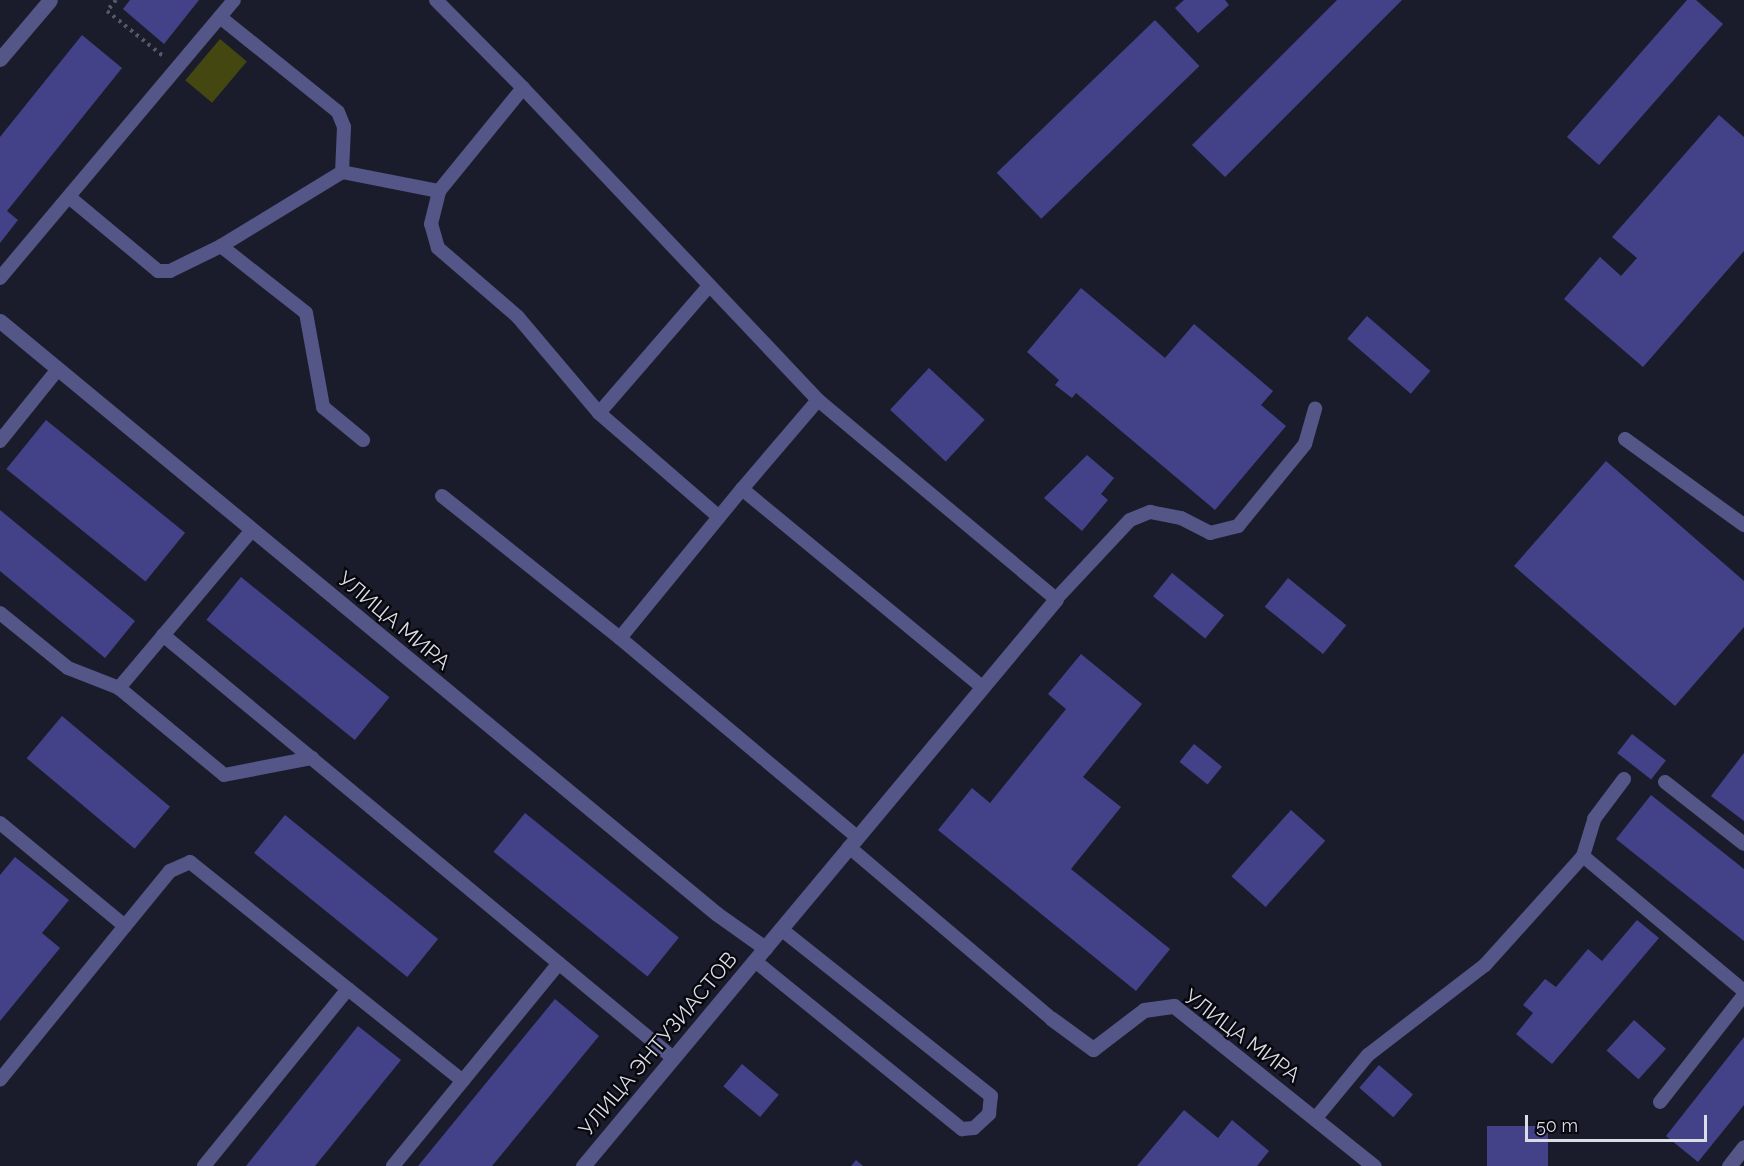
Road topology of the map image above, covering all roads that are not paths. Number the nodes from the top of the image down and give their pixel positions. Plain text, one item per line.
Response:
1 (50, 0) edge
2 (234, 0) edge
3 (436, 0) edge
4 (220, 17) junction
5 (0, 59) edge
6 (523, 88) junction
7 (342, 172) junction
8 (439, 191) junction
9 (69, 197) junction
10 (221, 246) junction
11 (0, 278) edge
12 (708, 287) junction
13 (0, 321) edge
14 (58, 369) junction
15 (818, 399) junction
16 (1315, 408) dead end
17 (599, 413) junction
18 (1625, 439) dead end
19 (363, 440) dead end
20 (0, 441) edge
21 (742, 489) junction
22 (442, 496) dead end
23 (719, 517) junction
24 (1744, 525) edge
25 (252, 530) junction
26 (1056, 598) junction
27 (0, 613) edge
28 (163, 635) junction
29 (620, 638) junction
30 (982, 687) junction
31 (119, 688) junction
32 (312, 758) junction
33 (1624, 779) dead end
34 (1665, 782) dead end
35 (0, 823) edge
36 (853, 842) junction
37 (1744, 844) edge
38 (1583, 856) junction
39 (125, 926) junction
40 (781, 929) junction
41 (765, 948) junction
42 (755, 961) junction
43 (559, 963) junction
44 (348, 989) junction
45 (1744, 993) edge
46 (1052, 1018) joint
47 (673, 1058) junction
48 (0, 1080) edge
49 (463, 1081) junction
50 (1660, 1102) dead end
51 (1315, 1119) junction
52 (1744, 1148) edge
53 (204, 1166) edge
54 (393, 1166) edge
55 (583, 1166) edge
56 (1374, 1166) edge
57 (1729, 1166) edge

1 - 5 street
2 - 4 lane
3 - 6 lane
4 - 7 lane
4 - 9 lane
6 - 8 lane
6 - 12 lane
7 - 8 lane
7 - 10 lane
8 - 17 lane
9 - 10 lane
9 - 11 lane
10 - 19 lane
12 - 15 lane
12 - 17 lane
13 - 14 street, УЛИЦА МИРА
14 - 20 lane
14 - 25 street, УЛИЦА МИРА
15 - 21 lane
15 - 26 lane
16 - 26 lane
17 - 23 lane
18 - 24 lane
21 - 23 lane
21 - 30 lane
22 - 29 lane
23 - 29 lane
25 - 28 lane
25 - 41 street, УЛИЦА МИРА
26 - 30 street, УЛИЦА ЭНТУЗИАСТОВ
27 - 31 lane
28 - 31 lane
28 - 32 lane
29 - 36 lane
30 - 36 street, УЛИЦА ЭНТУЗИАСТОВ
31 - 32 lane
32 - 43 lane
33 - 38 lane
34 - 37 lane
35 - 39 lane
36 - 40 street, УЛИЦА ЭНТУЗИАСТОВ
36 - 46 lane
38 - 45 lane
38 - 51 lane
39 - 44 lane
39 - 48 lane
40 - 41 street, УЛИЦА ЭНТУЗИАСТОВ
40 - 42 lane
41 - 42 street, УЛИЦА ЭНТУЗИАСТОВ
42 - 47 street, УЛИЦА ЭНТУЗИАСТОВ
43 - 47 lane
43 - 49 lane
44 - 49 lane
44 - 53 lane
45 - 50 lane
46 - 51 street, УЛИЦА МИРА
47 - 55 street, УЛИЦА ЭНТУЗИАСТОВ
49 - 54 lane
51 - 56 street, УЛИЦА МИРА
52 - 57 street

